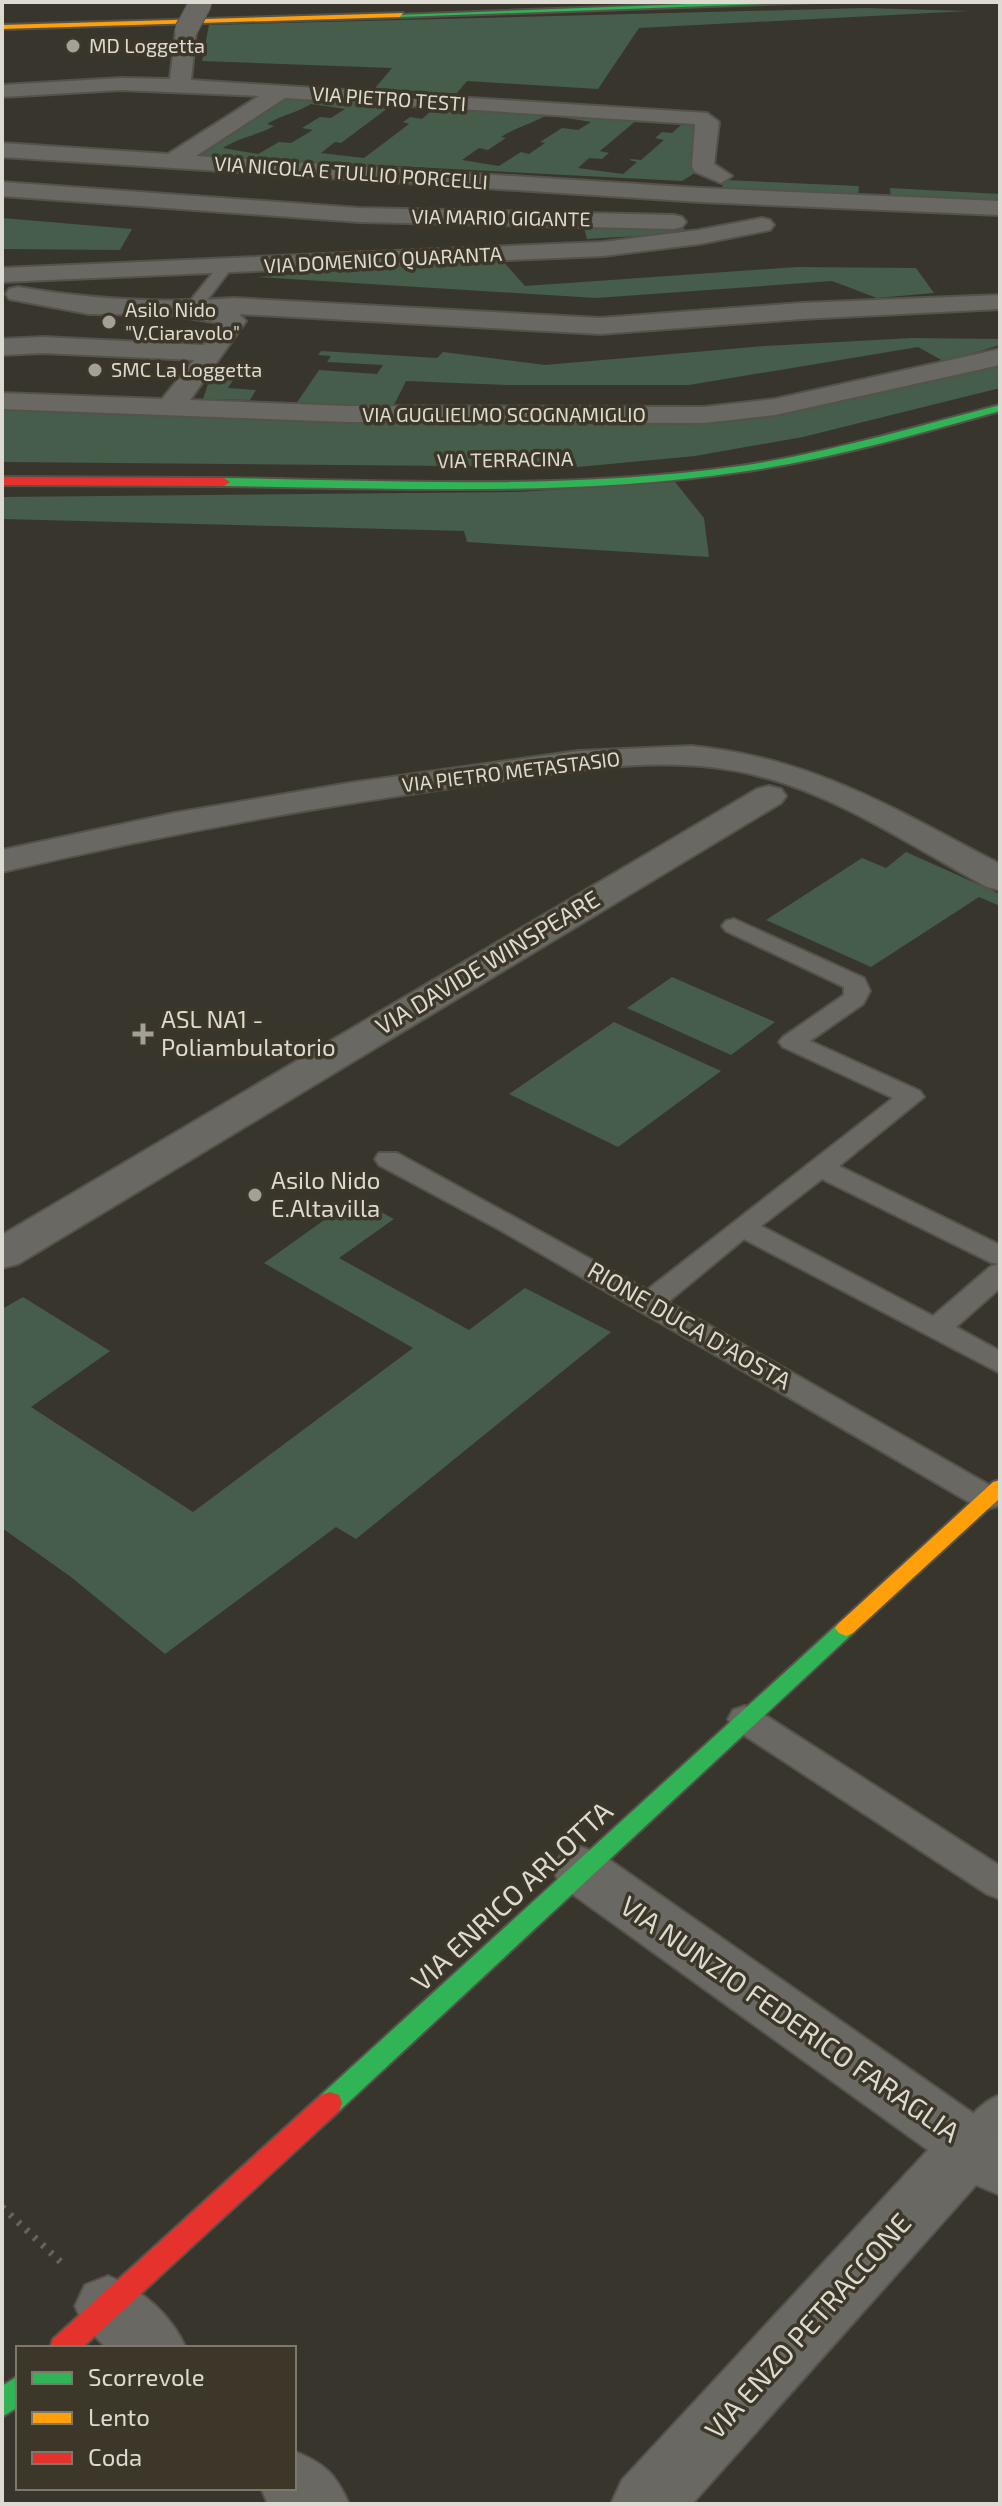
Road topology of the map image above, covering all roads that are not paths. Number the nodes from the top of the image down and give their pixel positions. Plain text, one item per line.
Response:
1 (201, 2) edge
2 (781, 2) edge
3 (815, 2) edge
4 (2, 14) edge
5 (2, 27) edge
6 (180, 85) junction
7 (2, 91) edge
8 (280, 92) junction
9 (2, 150) edge
10 (171, 162) junction
11 (721, 176) junction
12 (2, 189) edge
13 (1000, 189) edge
14 (874, 193) junction
15 (701, 195) junction
16 (1000, 208) edge
17 (770, 225) joint
18 (872, 229) dead end
19 (225, 267) junction
20 (2, 275) edge
21 (2, 284) edge
22 (1000, 302) edge
23 (192, 309) junction
24 (2, 347) edge
25 (213, 353) junction
26 (1000, 357) edge
27 (2, 401) edge
28 (170, 406) junction
29 (1000, 408) edge
30 (2, 481) edge
31 (769, 796) dead end
32 (2, 861) edge
33 (1000, 879) edge
34 (734, 926) dead end
35 (388, 1159) dead end
36 (820, 1167) junction
37 (742, 1227) junction
38 (2, 1254) edge
39 (1000, 1256) edge
40 (1000, 1273) edge
41 (649, 1303) junction
42 (936, 1329) junction
43 (1000, 1363) edge
44 (996, 1497) edge
45 (745, 1719) junction
46 (581, 1870) junction
47 (1000, 1884) edge
48 (990, 2142) edge
49 (108, 2334) edge
50 (296, 2487) edge
51 (314, 2504) edge
52 (646, 2504) edge

1 - 6 street, bridge
2 - 4 main road
3 - 5 main road
6 - 7 street, VIA PIETRO TESTI
6 - 8 street, VIA PIETRO TESTI
8 - 10 street
8 - 11 street, VIA PIETRO TESTI
9 - 10 street, VIA NICOLA E TULLIO PORCELLI
10 - 15 street, VIA NICOLA E TULLIO PORCELLI
11 - 14 street, VIA NICOLA E TULLIO PORCELLI
11 - 15 street
12 - 17 street, VIA MARIO GIGANTE
13 - 14 street, VIA NICOLA E TULLIO PORCELLI
14 - 15 street, VIA NICOLA E TULLIO PORCELLI
14 - 16 street, VIA NICOLA E TULLIO PORCELLI
14 - 18 street
17 - 19 street, VIA DOMENICO QUARANTA
19 - 20 street, VIA DOMENICO QUARANTA
19 - 23 lane
21 - 23 street
22 - 23 street
23 - 25 street
24 - 25 street
25 - 28 street
26 - 28 street, VIA GUGLIELMO SCOGNAMIGLIO
27 - 28 street, VIA GUGLIELMO SCOGNAMIGLIO
29 - 30 main road, VIA TERRACINA
31 - 38 street, VIA DAVIDE WINSPEARE
32 - 33 street, VIA PIETRO METASTASIO
34 - 36 lane
35 - 41 lane, RIONE DUCA D'AOSTA
36 - 37 lane
36 - 39 lane
37 - 41 lane
37 - 42 lane
40 - 42 lane
41 - 44 lane, RIONE DUCA D'AOSTA
42 - 43 lane
44 - 45 main road, VIA ENRICO ARLOTTA
45 - 46 main road, VIA ENRICO ARLOTTA
45 - 47 lane
46 - 48 street, VIA NUNZIO FEDERICO FARAGLIA
46 - 49 main road, VIA ENRICO ARLOTTA
48 - 52 street, VIA ENZO PETRACCONE
50 - 51 street

